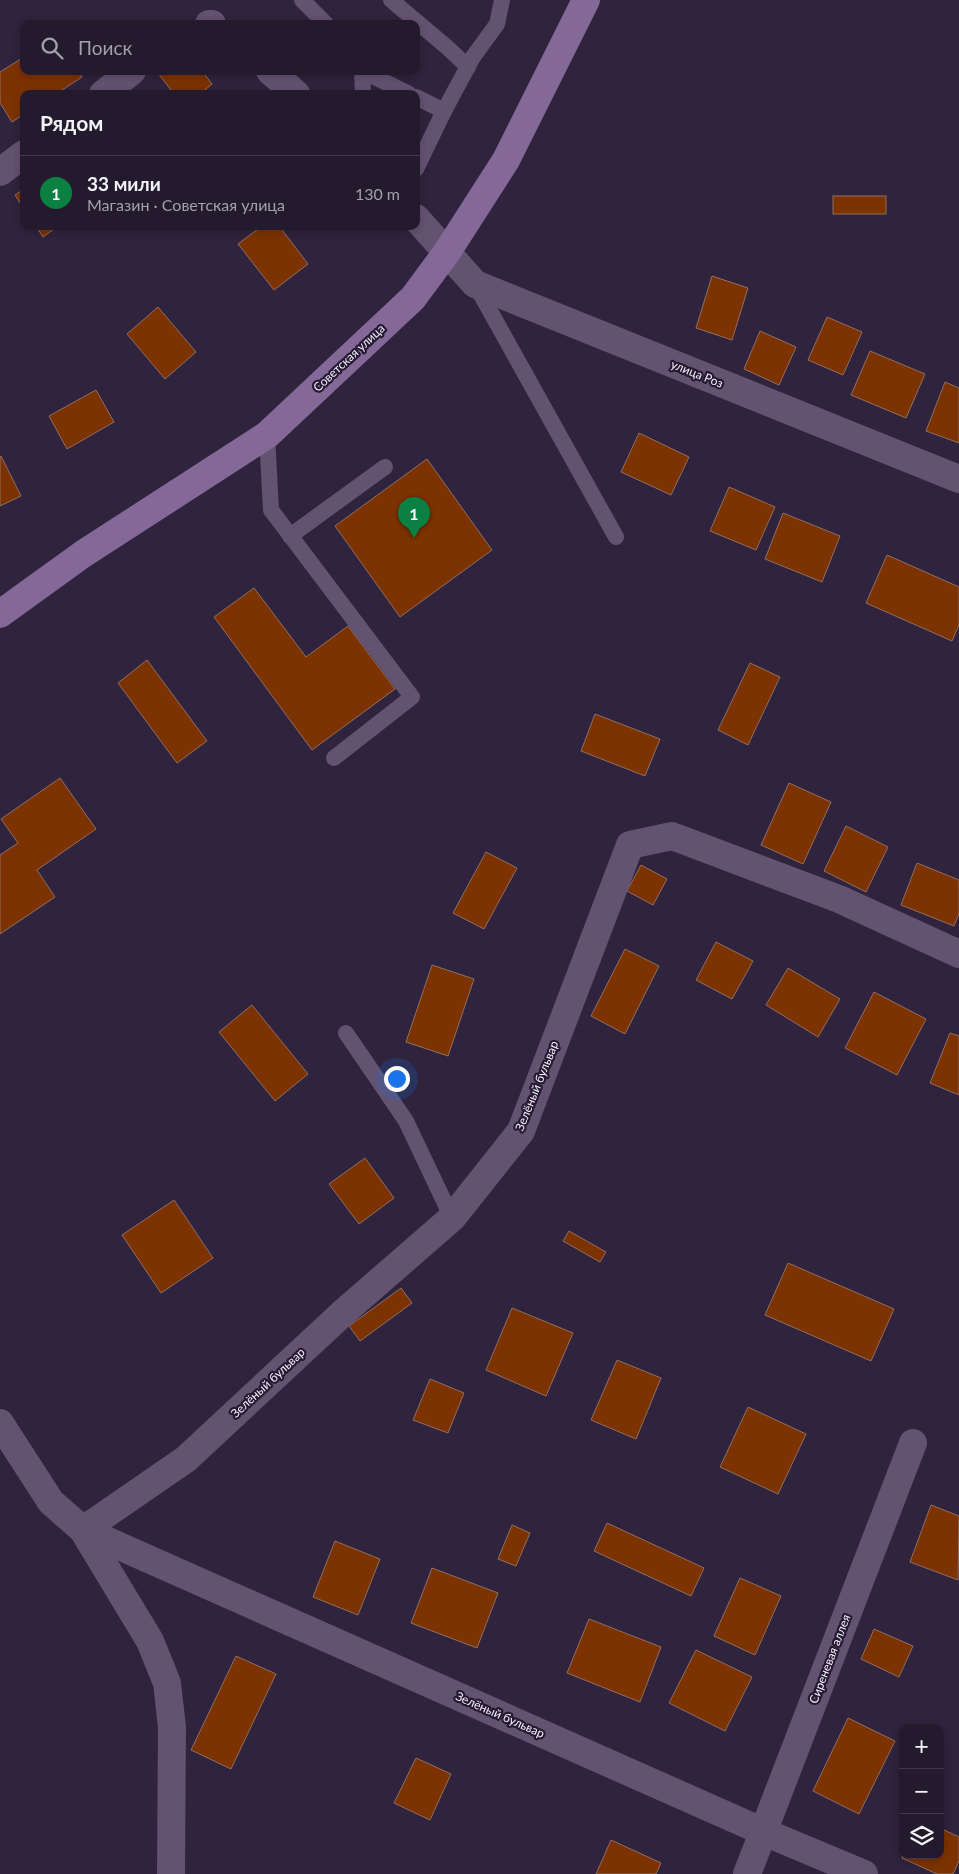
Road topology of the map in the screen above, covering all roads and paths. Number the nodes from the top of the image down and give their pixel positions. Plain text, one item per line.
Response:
1 (302, 0) edge
2 (391, 0) edge
3 (502, 0) edge
4 (586, 0) edge
5 (322, 20) edge
6 (415, 20) edge
7 (420, 24) edge
8 (468, 67) junction
9 (127, 75) edge
10 (275, 75) edge
11 (362, 75) edge
12 (370, 75) edge
13 (108, 90) edge
14 (291, 90) edge
15 (363, 90) edge
16 (401, 90) edge
17 (420, 99) edge
18 (444, 111) junction
19 (20, 157) edge
20 (420, 162) edge
21 (0, 172) edge
22 (420, 222) edge
23 (447, 252) junction
24 (475, 284) junction
25 (267, 435) junction
26 (385, 467) dead end
27 (959, 479) edge
28 (290, 536) junction
29 (616, 537) dead end
30 (3, 605) edge
31 (334, 758) dead end
32 (959, 954) edge
33 (346, 1033) dead end
34 (452, 1218) junction
35 (0, 1423) edge
36 (913, 1443) dead end
37 (83, 1530) junction
38 (764, 1832) junction
39 (171, 1874) edge
40 (746, 1874) edge
41 (864, 1874) edge

1 - 5 lane
2 - 6 lane
3 - 8 lane
4 - 23 street, Советская улица
7 - 8 lane
8 - 18 lane
9 - 13 street
10 - 14 street
11 - 15 lane
12 - 16 lane
17 - 18 lane
18 - 20 lane
19 - 21 street
22 - 23 street, улица Роз
23 - 24 street, улица Роз
23 - 25 street, Советская улица
24 - 27 street, улица Роз
24 - 29 lane
25 - 28 lane
25 - 30 street, Советская улица
26 - 28 lane
28 - 31 lane
32 - 34 street, Зелёный бульвар
33 - 34 lane
34 - 37 street, Зелёный бульвар
35 - 37 street
36 - 38 street, Сиреневая аллея
37 - 38 street, Зелёный бульвар
37 - 39 street
38 - 40 street, Сиреневая аллея
38 - 41 street, Зелёный бульвар

